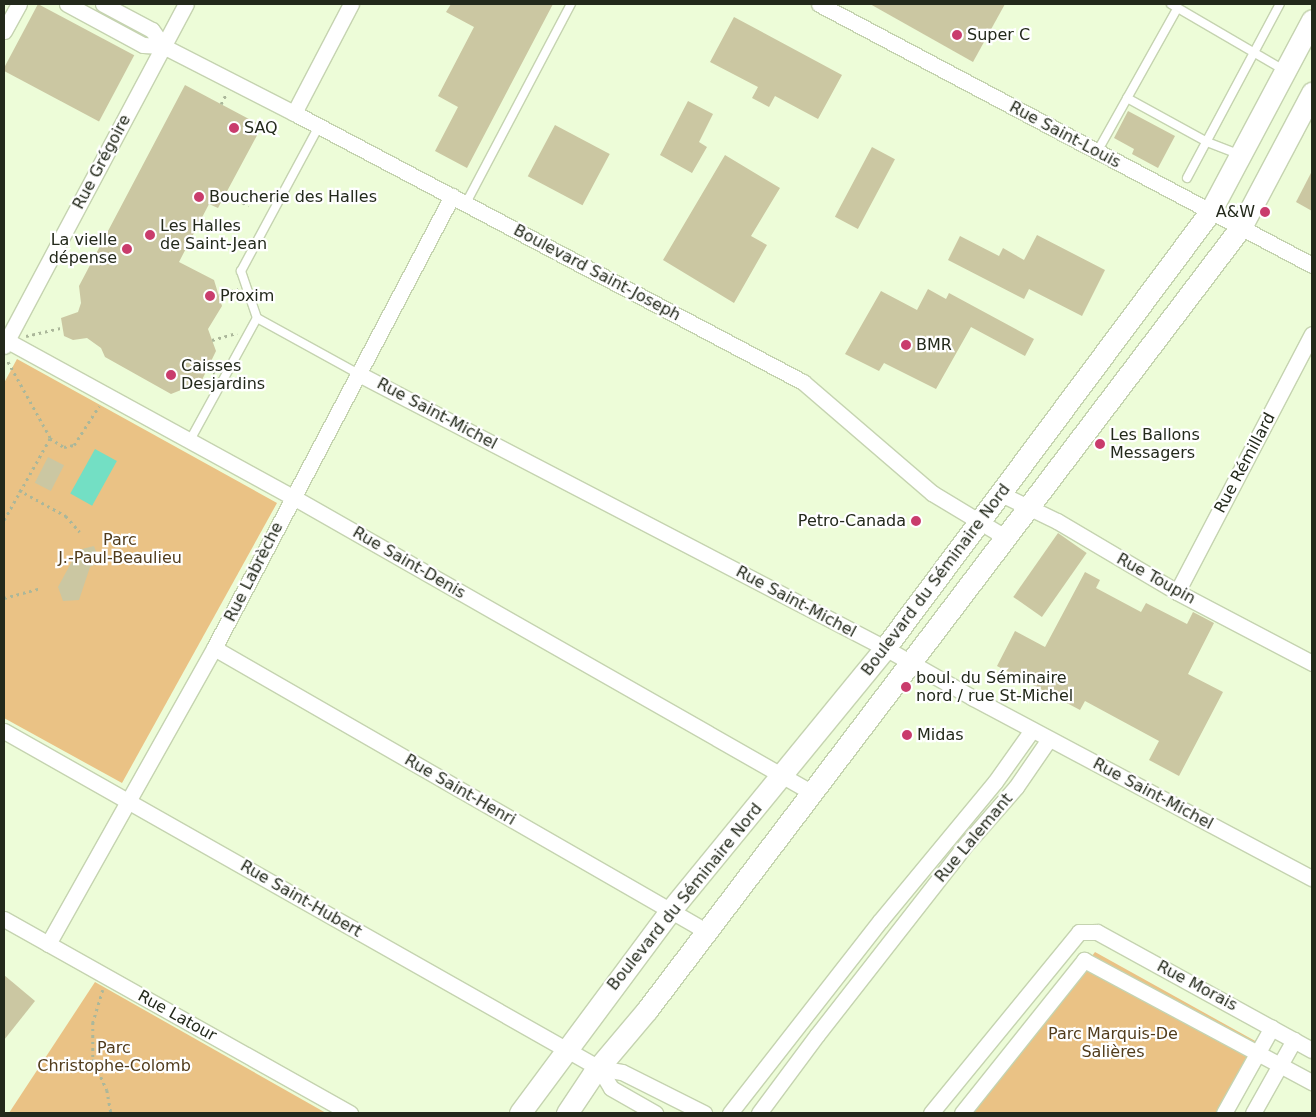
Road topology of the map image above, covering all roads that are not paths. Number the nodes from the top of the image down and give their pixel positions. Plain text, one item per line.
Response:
1 (18, 4) edge
2 (67, 4) edge
3 (103, 4) edge
4 (186, 4) edge
5 (351, 4) edge
6 (571, 4) edge
7 (819, 4) edge
8 (1280, 4) edge
9 (1174, 6) edge
10 (1312, 20) edge
11 (4, 32) edge
12 (163, 46) junction
13 (1255, 53) junction
14 (1288, 64) junction
15 (1312, 93) edge
16 (1127, 98) junction
17 (294, 113) junction
18 (1301, 114) junction
19 (319, 126) junction
20 (1207, 142) junction
21 (1097, 152) junction
22 (1240, 155) junction
23 (1187, 178) dead end
24 (452, 196) junction
25 (466, 203) junction
26 (1210, 212) junction
27 (1241, 227) junction
28 (1312, 265) edge
29 (256, 318) junction
30 (1312, 334) edge
31 (4, 345) edge
32 (357, 372) junction
33 (189, 443) junction
34 (1001, 494) junction
35 (293, 497) junction
36 (1029, 509) junction
37 (978, 522) junction
38 (1006, 538) junction
39 (1177, 592) junction
40 (214, 648) junction
41 (885, 648) junction
42 (1310, 657) edge
43 (909, 662) junction
44 (1032, 730) junction
45 (4, 731) edge
46 (1049, 739) junction
47 (783, 776) junction
48 (811, 792) junction
49 (131, 801) junction
50 (1312, 878) edge
51 (670, 911) junction
52 (4, 919) edge
53 (880, 921) junction
54 (706, 931) junction
55 (1080, 932) junction
56 (896, 934) junction
57 (48, 944) junction
58 (1084, 960) junction
59 (801, 1021) junction
60 (1272, 1027) junction
61 (817, 1035) junction
62 (1294, 1040) junction
63 (565, 1049) junction
64 (1312, 1050) edge
65 (1258, 1052) junction
66 (1280, 1065) junction
67 (598, 1068) junction
68 (967, 1068) junction
69 (1312, 1082) edge
70 (986, 1084) junction
71 (350, 1113) edge
72 (520, 1113) edge
73 (568, 1113) edge
74 (655, 1113) edge
75 (704, 1113) edge
76 (730, 1113) edge
77 (759, 1113) edge
78 (931, 1113) edge
79 (962, 1113) edge
80 (1224, 1113) edge
81 (1253, 1113) edge

1 - 11 street
2 - 12 street, Boulevard Saint-Joseph
3 - 12 street, Boulevard Saint-Joseph
4 - 12 street, Rue Grégoire
5 - 17 street
6 - 25 lane
7 - 21 street, Rue Saint-Louis
8 - 13 lane
9 - 13 lane
9 - 16 lane
10 - 14 main road, Boulevard du Séminaire Nord
12 - 17 street, Boulevard Saint-Joseph
12 - 31 street, Rue Grégoire
13 - 14 lane
13 - 20 lane
14 - 18 main road
14 - 22 main road, Boulevard du Séminaire Nord
15 - 18 main road, Boulevard du Séminaire Nord
16 - 20 lane
16 - 21 lane
17 - 19 street, Boulevard Saint-Joseph
18 - 27 main road, Boulevard du Séminaire Nord
19 - 24 street, Boulevard Saint-Joseph
19 - 29 lane
20 - 22 lane
20 - 23 lane
21 - 26 street, Rue Saint-Louis
22 - 26 main road, Boulevard du Séminaire Nord
24 - 25 street, Boulevard Saint-Joseph
24 - 32 street, Rue Labrèche
25 - 37 street, Boulevard Saint-Joseph
26 - 27 street, Rue Saint-Louis
26 - 34 main road, Boulevard du Séminaire Nord
27 - 28 street, Rue Saint-Louis
27 - 36 main road, Boulevard du Séminaire Nord
29 - 32 lane
29 - 33 lane
30 - 39 street, Rue Rémillard
31 - 33 street, Rue Saint-Denis
32 - 35 street, Rue Labrèche
32 - 41 street, Rue Saint-Michel
33 - 35 street, Rue Saint-Denis
34 - 36 street, Rue Toupin
34 - 37 main road, Boulevard du Séminaire Nord
35 - 40 street, Rue Labrèche
35 - 47 street, Rue Saint-Denis
36 - 38 main road, Boulevard du Séminaire Nord
36 - 39 street, Rue Toupin
37 - 38 street, Boulevard Saint-Joseph
37 - 41 main road, Boulevard du Séminaire Nord
38 - 43 main road, Boulevard du Séminaire Nord
39 - 42 street, Rue Toupin
40 - 49 street, Rue Labrèche
40 - 51 street, Rue Saint-Henri
41 - 43 street, Rue Saint-Michel
41 - 47 main road, Boulevard du Séminaire Nord
43 - 44 street, Rue Saint-Michel
43 - 48 main road, Boulevard du Séminaire Nord
44 - 46 street, Rue Saint-Michel
44 - 53 street, Rue Lalemant
45 - 49 street, Rue Saint-Hubert
46 - 50 street, Rue Saint-Michel
46 - 56 street, Rue Lalemant
47 - 48 street, Rue Saint-Denis
47 - 51 main road, Boulevard du Séminaire Nord
48 - 54 main road, Boulevard du Séminaire Nord
49 - 57 street, Rue Labrèche
49 - 63 street, Rue Saint-Hubert
51 - 54 street, Rue Saint-Henri
51 - 63 main road, Boulevard du Séminaire Nord
52 - 57 street, Rue Latour
53 - 56 street
53 - 59 street, Rue Lalemant
54 - 67 main road, Boulevard du Séminaire Nord
55 - 58 street
55 - 60 street, Rue Morais
55 - 68 street
56 - 61 street, Rue Lalemant
57 - 71 street, Rue Latour
58 - 65 street, Rue Morais
58 - 70 street
59 - 61 street
59 - 76 street, Rue Lalemant
60 - 62 street, Rue Morais
60 - 65 street
61 - 77 street, Rue Lalemant
62 - 64 street, Rue Morais
62 - 66 street
63 - 67 street, Rue Saint-Hubert
63 - 72 main road, Boulevard du Séminaire Nord
65 - 66 street, Rue Morais
65 - 80 street
66 - 69 street, Rue Morais
66 - 81 street
67 - 73 main road, Boulevard du Séminaire Nord
67 - 74 street, Rue Saint-Hubert
67 - 75 street, Rue Saint-Hubert
68 - 70 street
68 - 78 street
70 - 79 street

